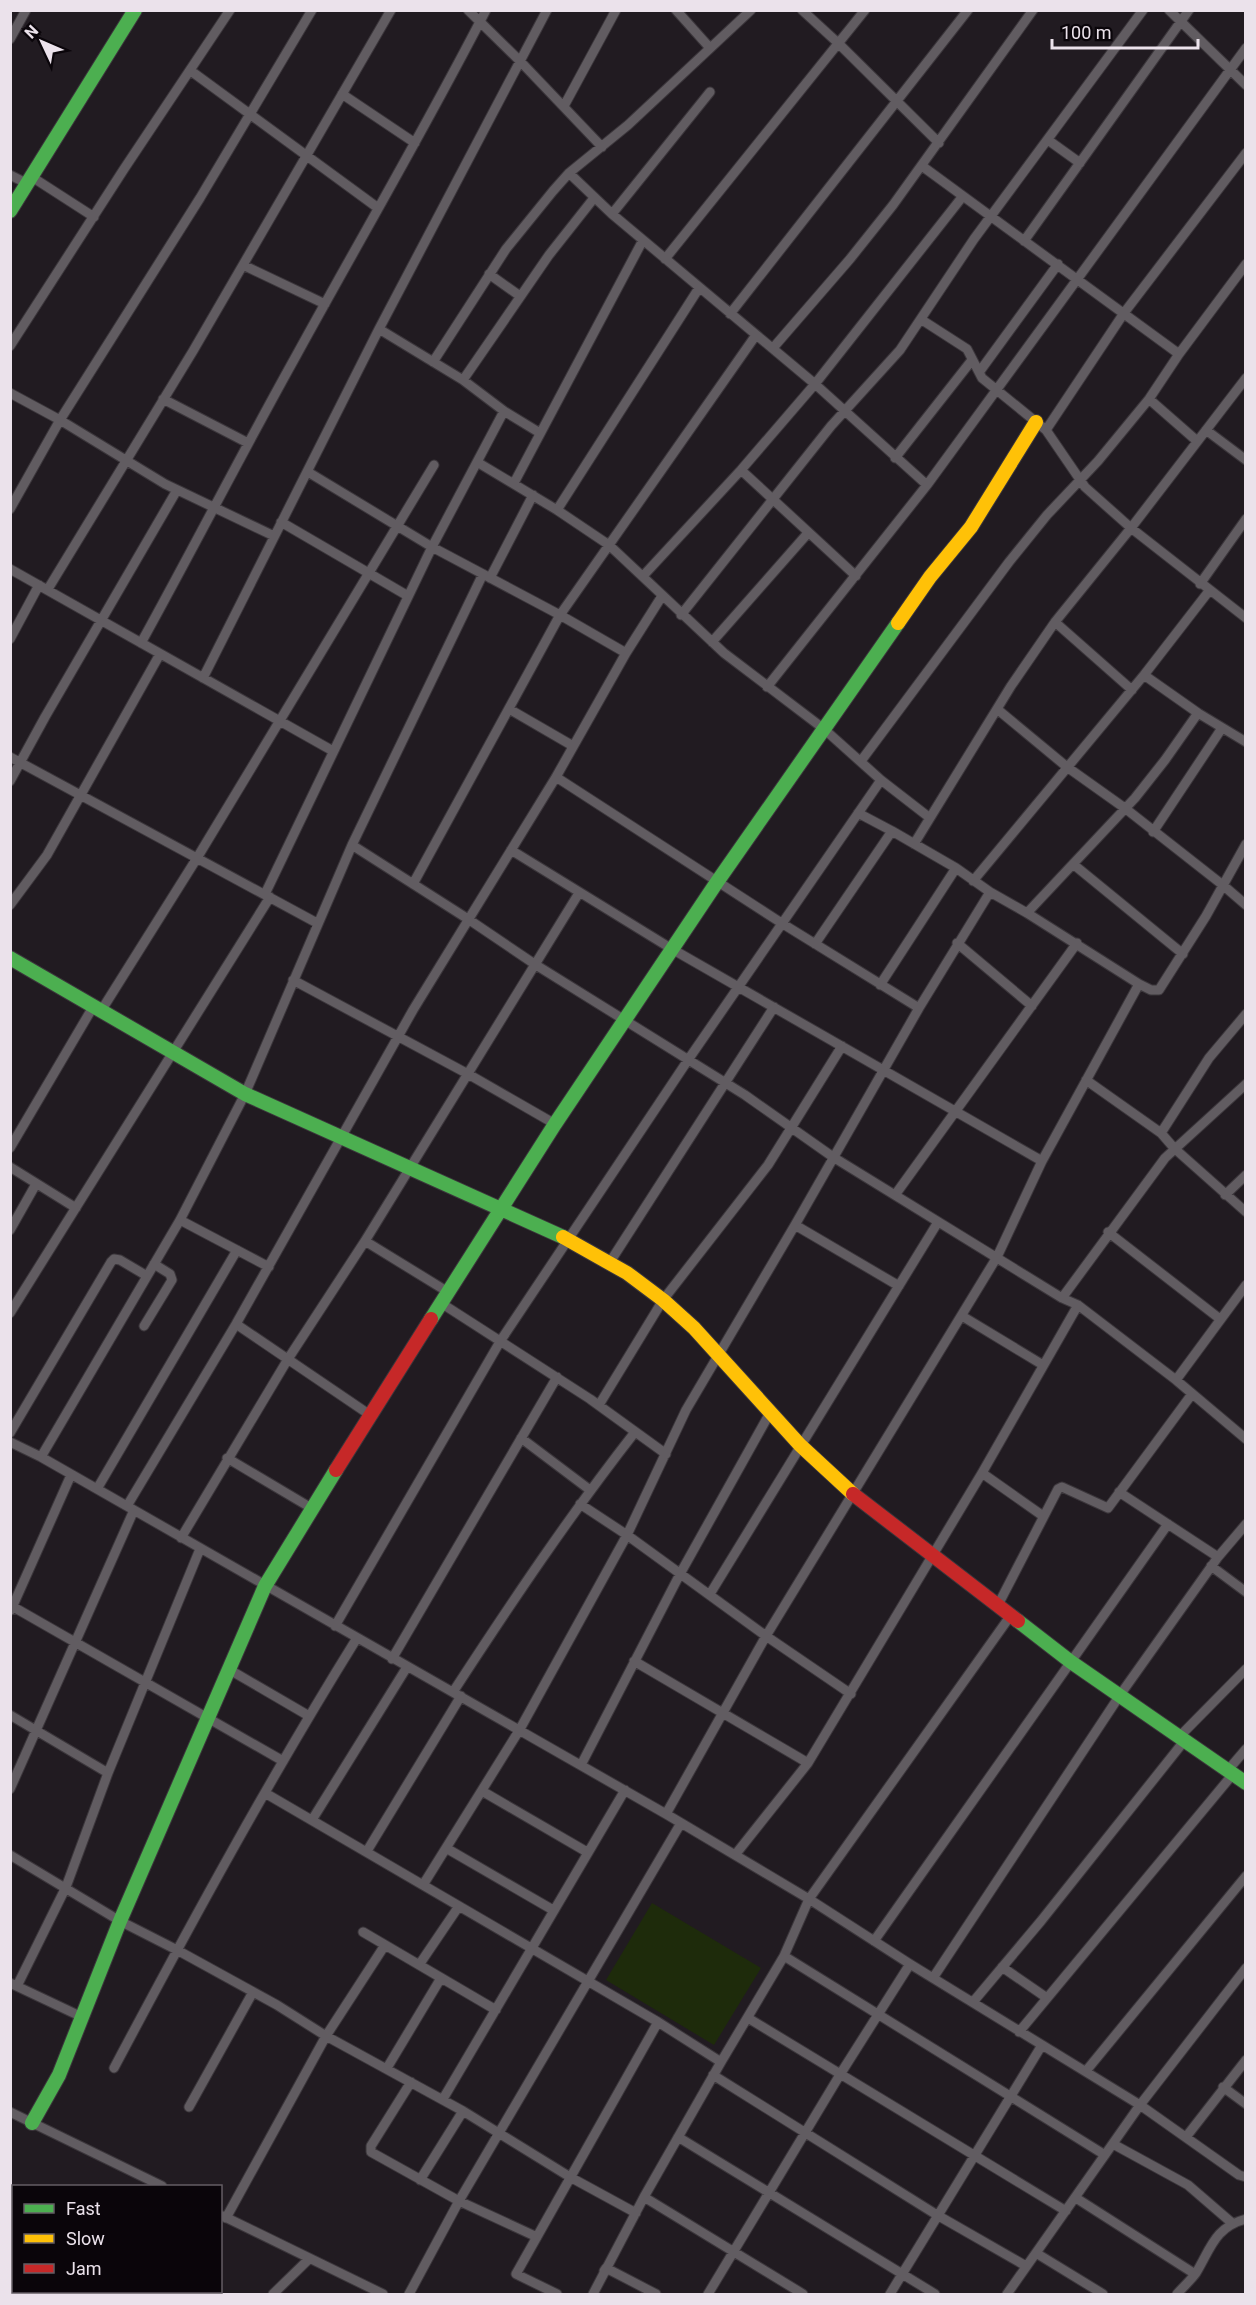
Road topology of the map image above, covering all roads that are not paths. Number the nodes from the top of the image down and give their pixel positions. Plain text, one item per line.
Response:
1 (26, 10) edge
2 (135, 10) edge
3 (312, 10) edge
4 (391, 10) edge
5 (468, 10) edge
6 (486, 10) edge
7 (547, 10) edge
8 (616, 10) edge
9 (676, 10) edge
10 (751, 10) edge
11 (802, 10) edge
12 (865, 10) edge
13 (968, 10) edge
14 (1033, 10) edge
15 (1143, 10) edge
16 (1169, 10) edge
17 (1189, 10) edge
18 (230, 11) edge
19 (480, 22) junction
20 (1181, 22) junction
21 (10, 39) edge
22 (838, 43) junction
23 (710, 48) junction
24 (1245, 48) edge
25 (520, 61) junction
26 (191, 70) junction
27 (1230, 70) junction
28 (1245, 85) edge
29 (710, 92) dead end
30 (342, 94) junction
31 (897, 100) junction
32 (564, 106) junction
33 (251, 115) junction
34 (1048, 140) junction
35 (415, 143) junction
36 (939, 143) junction
37 (602, 147) junction
38 (1245, 153) edge
39 (307, 156) junction
40 (1080, 163) junction
41 (922, 166) junction
42 (569, 173) junction
43 (10, 175) edge
44 (30, 181) junction
45 (963, 196) junction
46 (594, 198) junction
47 (378, 208) junction
48 (10, 211) edge
49 (612, 214) junction
50 (990, 216) junction
51 (94, 217) junction
52 (643, 240) junction
53 (1024, 241) junction
54 (665, 259) junction
55 (1058, 264) junction
56 (1245, 264) edge
57 (243, 265) junction
58 (489, 274) junction
59 (1078, 279) junction
60 (699, 288) junction
61 (520, 296) junction
62 (325, 304) junction
63 (1124, 313) junction
64 (730, 314) junction
65 (922, 320) junction
66 (379, 329) junction
67 (756, 335) junction
68 (10, 346) edge
69 (773, 348) junction
70 (1179, 354) junction
71 (972, 360) junction
72 (433, 362) junction
73 (980, 371) junction
74 (1245, 378) edge
75 (463, 380) junction
76 (815, 384) junction
77 (996, 392) junction
78 (10, 393) edge
79 (163, 399) junction
80 (1149, 399) junction
81 (504, 411) junction
82 (844, 411) junction
83 (60, 420) junction
84 (1041, 426) junction
85 (1206, 430) junction
86 (540, 433) junction
87 (1197, 441) junction
88 (248, 443) junction
89 (895, 458) junction
90 (1245, 460) edge
91 (125, 461) junction
92 (477, 462) junction
93 (434, 465) dead end
94 (741, 470) junction
95 (308, 472) junction
96 (1080, 481) junction
97 (514, 483) junction
98 (927, 485) junction
99 (177, 490) junction
100 (533, 495) junction
101 (772, 500) junction
102 (216, 507) junction
103 (10, 509) edge
104 (557, 510) junction
105 (1245, 519) edge
106 (281, 522) junction
107 (399, 525) junction
108 (1131, 528) junction
109 (808, 533) junction
110 (274, 536) junction
111 (609, 545) junction
112 (432, 547) junction
113 (10, 569) edge
114 (369, 572) junction
115 (487, 576) junction
116 (643, 576) junction
117 (856, 576) junction
118 (1200, 584) junction
119 (44, 587) junction
120 (1209, 591) junction
121 (408, 596) junction
122 (662, 596) junction
123 (560, 615) junction
124 (681, 615) junction
125 (1245, 618) edge
126 (101, 619) junction
127 (1054, 622) junction
128 (10, 639) edge
129 (712, 642) junction
130 (141, 643) junction
131 (160, 654) junction
132 (626, 654) junction
133 (1144, 675) junction
134 (203, 678) junction
135 (767, 687) junction
136 (1132, 690) junction
137 (508, 709) junction
138 (997, 709) junction
139 (1198, 713) junction
140 (280, 722) junction
141 (1222, 728) junction
142 (824, 729) junction
143 (1245, 742) edge
144 (573, 746) junction
145 (333, 751) junction
146 (10, 757) edge
147 (861, 761) junction
148 (20, 762) junction
149 (1067, 767) junction
150 (556, 777) junction
151 (881, 780) junction
152 (10, 781) edge
153 (81, 795) junction
154 (1125, 809) junction
155 (858, 813) junction
156 (930, 818) junction
157 (892, 831) junction
158 (1153, 832) junction
159 (914, 844) junction
160 (1245, 844) edge
161 (352, 845) junction
162 (511, 850) junction
163 (197, 858) junction
164 (1073, 864) junction
165 (956, 868) junction
166 (973, 881) junction
167 (717, 882) junction
168 (413, 884) junction
169 (1224, 886) junction
170 (990, 892) junction
171 (579, 893) junction
172 (267, 896) junction
173 (10, 905) edge
174 (1245, 905) edge
175 (1027, 913) junction
176 (468, 919) junction
177 (317, 923) junction
178 (783, 924) junction
179 (957, 943) junction
180 (1077, 943) junction
181 (815, 944) junction
182 (672, 949) junction
183 (1183, 954) junction
184 (10, 958) edge
185 (536, 965) junction
186 (293, 980) junction
187 (1139, 984) junction
188 (880, 985) junction
189 (739, 987) junction
190 (1032, 1006) junction
191 (774, 1007) junction
192 (919, 1008) junction
193 (97, 1009) junction
194 (1245, 1014) edge
195 (624, 1020) junction
196 (397, 1037) junction
197 (842, 1046) junction
198 (172, 1052) junction
199 (688, 1059) junction
200 (884, 1069) junction
201 (468, 1074) junction
202 (1086, 1080) junction
203 (725, 1083) junction
204 (1245, 1084) edge
205 (245, 1094) junction
206 (955, 1111) junction
207 (555, 1124) junction
208 (792, 1128) junction
209 (1161, 1133) junction
210 (342, 1138) junction
211 (10, 1148) edge
212 (1174, 1148) junction
213 (833, 1157) junction
214 (1042, 1161) junction
215 (10, 1167) edge
216 (411, 1167) junction
217 (1245, 1175) edge
218 (36, 1184) junction
219 (895, 1195) junction
220 (1225, 1195) junction
221 (76, 1208) junction
222 (501, 1209) junction
223 (1245, 1212) edge
224 (180, 1220) junction
225 (938, 1222) junction
226 (795, 1225) junction
227 (10, 1230) edge
228 (1108, 1232) junction
229 (568, 1239) junction
230 (365, 1241) junction
231 (237, 1250) junction
232 (997, 1257) junction
233 (610, 1262) junction
234 (154, 1264) junction
235 (268, 1267) junction
236 (147, 1276) junction
237 (1245, 1285) edge
238 (899, 1286) junction
239 (445, 1297) junction
240 (1062, 1298) junction
241 (663, 1300) junction
242 (1077, 1305) junction
243 (10, 1313) edge
244 (962, 1316) junction
245 (1220, 1319) junction
246 (236, 1324) junction
247 (144, 1326) dead end
248 (501, 1340) junction
249 (720, 1355) junction
250 (288, 1359) junction
251 (1043, 1365) junction
252 (557, 1377) junction
253 (1176, 1380) junction
254 (1192, 1394) junction
255 (599, 1405) junction
256 (771, 1411) junction
257 (370, 1416) junction
258 (635, 1432) junction
259 (10, 1433) edge
260 (521, 1438) junction
261 (1245, 1439) edge
262 (10, 1442) edge
263 (800, 1445) junction
264 (666, 1454) junction
265 (41, 1457) junction
266 (227, 1458) junction
267 (982, 1473) junction
268 (71, 1475) junction
269 (97, 1489) junction
270 (590, 1490) junction
271 (1119, 1492) junction
272 (853, 1494) junction
273 (580, 1504) junction
274 (130, 1508) junction
275 (313, 1509) junction
276 (1043, 1516) junction
277 (1168, 1524) junction
278 (1245, 1524) edge
279 (627, 1535) junction
280 (181, 1538) junction
281 (200, 1549) junction
282 (932, 1554) junction
283 (1218, 1557) junction
284 (1211, 1566) junction
285 (680, 1574) junction
286 (265, 1587) junction
287 (1245, 1592) edge
288 (710, 1594) junction
289 (998, 1605) junction
290 (11, 1607) edge
291 (1011, 1615) junction
292 (335, 1626) junction
293 (766, 1636) junction
294 (357, 1638) junction
295 (75, 1643) junction
296 (392, 1659) junction
297 (634, 1661) junction
298 (1071, 1662) junction
299 (407, 1667) junction
300 (1245, 1669) edge
301 (230, 1670) junction
302 (144, 1683) junction
303 (457, 1694) junction
304 (851, 1694) junction
305 (1120, 1695) junction
306 (723, 1712) junction
307 (10, 1715) edge
308 (309, 1716) junction
309 (209, 1719) junction
310 (36, 1730) junction
311 (520, 1730) junction
312 (1183, 1738) junction
313 (1245, 1749) edge
314 (283, 1761) junction
315 (808, 1763) junction
316 (580, 1765) junction
317 (1231, 1772) junction
318 (108, 1773) junction
319 (1245, 1783) edge
320 (10, 1789) edge
321 (625, 1790) junction
322 (482, 1791) junction
323 (266, 1793) junction
324 (666, 1814) junction
325 (312, 1820) junction
326 (681, 1823) junction
327 (446, 1848) junction
328 (367, 1851) junction
329 (587, 1852) junction
330 (735, 1855) junction
331 (10, 1856) edge
332 (1245, 1876) edge
333 (423, 1885) junction
334 (66, 1887) junction
335 (809, 1899) junction
336 (459, 1906) junction
337 (553, 1910) junction
338 (120, 1921) junction
339 (363, 1932) dead end
340 (874, 1941) junction
341 (385, 1946) junction
342 (533, 1949) junction
343 (177, 1950) junction
344 (784, 1956) junction
345 (910, 1964) junction
346 (419, 1965) junction
347 (1002, 1967) junction
348 (1245, 1968) edge
349 (441, 1978) junction
350 (933, 1978) junction
351 (589, 1982) junction
352 (14, 1984) edge
353 (253, 1992) junction
354 (1047, 1998) junction
355 (973, 2002) junction
356 (496, 2010) junction
357 (878, 2015) junction
358 (82, 2017) junction
359 (748, 2018) junction
360 (658, 2022) junction
361 (1019, 2032) junction
362 (326, 2036) junction
363 (1042, 2045) junction
364 (1245, 2060) edge
365 (721, 2062) junction
366 (114, 2068) dead end
367 (387, 2068) junction
368 (1086, 2071) junction
369 (841, 2073) junction
370 (713, 2075) junction
371 (411, 2082) junction
372 (1224, 2087) junction
373 (1010, 2097) junction
374 (443, 2099) junction
375 (1245, 2104) edge
376 (1140, 2105) junction
377 (189, 2107) dead end
378 (463, 2111) junction
379 (10, 2112) edge
380 (32, 2123) junction
381 (499, 2132) junction
382 (805, 2134) junction
383 (1186, 2137) junction
384 (678, 2138) junction
385 (1113, 2144) junction
386 (973, 2155) junction
387 (1105, 2155) junction
388 (570, 2177) junction
389 (1245, 2177) edge
390 (420, 2180) junction
391 (158, 2185) edge
392 (771, 2193) junction
393 (644, 2198) junction
394 (1076, 2198) junction
395 (459, 2201) junction
396 (1066, 2211) junction
397 (636, 2213) junction
398 (937, 2215) junction
399 (223, 2217) edge
400 (1245, 2219) edge
401 (1232, 2223) junction
402 (537, 2236) junction
403 (734, 2252) junction
404 (1036, 2253) junction
405 (309, 2259) junction
406 (1026, 2266) junction
407 (606, 2268) junction
408 (902, 2274) junction
409 (1195, 2274) junction
410 (273, 2295) edge
411 (383, 2295) edge
412 (409, 2295) edge
413 (557, 2295) edge
414 (592, 2295) edge
415 (656, 2295) edge
416 (708, 2295) edge
417 (803, 2295) edge
418 (890, 2295) edge
419 (935, 2295) edge
420 (1007, 2295) edge
421 (1103, 2295) edge
422 (1177, 2295) edge

1 - 21 street
2 - 44 street
3 - 33 street
4 - 30 street
5 - 19 street
6 - 19 street
7 - 25 street
8 - 32 street
9 - 23 street
10 - 23 street
11 - 22 street
12 - 22 street
13 - 31 street
14 - 36 street
15 - 34 street
16 - 20 street
17 - 20 street
18 - 26 street
19 - 25 street
19 - 35 street
20 - 27 street
20 - 40 street
22 - 31 street
22 - 54 street
23 - 37 street
24 - 27 street
25 - 32 street
25 - 66 street
26 - 33 street
26 - 51 street
27 - 28 street
27 - 59 street
29 - 49 street
30 - 35 street
30 - 39 street
31 - 36 street
31 - 64 street
32 - 37 street
33 - 39 street
33 - 83 street
34 - 40 street
34 - 50 street
35 - 47 street
36 - 41 street
37 - 42 street
38 - 63 street
39 - 47 street
39 - 57 street
40 - 53 street
41 - 45 street
41 - 69 street
42 - 46 street
42 - 58 street
43 - 44 street
44 - 48 street
44 - 51 street
45 - 50 street
45 - 76 street
46 - 49 street
46 - 61 street
47 - 62 street
49 - 52 street
50 - 53 street
50 - 65 street
51 - 68 street
52 - 54 street
52 - 86 street
53 - 55 street
54 - 60 street
55 - 59 street
55 - 73 street
56 - 70 street
57 - 62 street
57 - 79 street
58 - 61 street
58 - 72 street
59 - 63 street
59 - 77 street
60 - 64 street
60 - 104 street
61 - 75 street
62 - 88 street
63 - 70 street
63 - 84 street
64 - 67 street
65 - 71 street
65 - 82 street
66 - 72 street
66 - 95 street
67 - 69 street
67 - 111 street
69 - 76 street
70 - 80 street
71 - 73 street
71 - 89 street
72 - 75 street
73 - 77 street
74 - 85 street
75 - 81 street
76 - 82 street
76 - 94 street
77 - 84 street
77 - 98 street
78 - 83 street
79 - 88 street
79 - 91 street
80 - 87 street
80 - 96 street
81 - 86 street
81 - 92 street
82 - 89 street
82 - 101 street
83 - 91 street
83 - 103 street
84 - 96 street
84 - 142 street
85 - 87 street
85 - 90 street
86 - 97 street
87 - 108 street
88 - 102 street
89 - 98 street
91 - 99 street
91 - 119 street
92 - 97 street
92 - 112 street
93 - 107 street
94 - 101 street
94 - 116 street
95 - 106 street
95 - 107 street
96 - 108 street
96 - 147 street
97 - 100 street
98 - 117 street
99 - 102 street
99 - 126 street
100 - 104 street
100 - 115 street
101 - 109 street
101 - 124 street
102 - 110 street
102 - 130 street
104 - 111 street
105 - 118 street
106 - 110 street
106 - 114 street
107 - 112 street
107 - 114 street
108 - 118 street
108 - 127 street
109 - 117 street
109 - 129 street
110 - 134 street
111 - 116 street
111 - 123 street
112 - 115 street
112 - 121 street
113 - 119 street
114 - 121 street
114 - 140 street
115 - 123 street
115 - 161 street
116 - 122 street
117 - 135 street
118 - 120 street
119 - 126 street
119 - 128 street
120 - 125 street
120 - 133 street
121 - 145 street
122 - 124 street
122 - 132 street
123 - 132 street
123 - 137 street
124 - 129 street
126 - 130 street
126 - 148 street
127 - 136 street
127 - 138 street
129 - 135 street
130 - 131 street
131 - 134 street
131 - 153 street
132 - 144 street
133 - 136 street
133 - 139 street
134 - 140 street
135 - 142 street
136 - 149 street
137 - 144 street
137 - 168 street
138 - 149 street
138 - 156 street
139 - 141 street
139 - 154 street
140 - 145 street
140 - 163 street
141 - 143 street
141 - 158 street
142 - 147 street
142 - 167 street
144 - 150 street
145 - 172 street
146 - 148 street
147 - 151 street
148 - 152 street
148 - 153 street
149 - 154 street
149 - 166 street
150 - 162 street
150 - 167 street
151 - 155 street
151 - 156 street
153 - 163 street
153 - 173 street
154 - 158 street
154 - 164 street
155 - 157 street
155 - 178 street
156 - 159 street
157 - 159 street
157 - 181 street
158 - 169 street
159 - 165 street
160 - 169 street
161 - 168 street
161 - 177 street
162 - 171 street
162 - 176 street
163 - 172 street
163 - 193 street
164 - 175 street
164 - 183 street
165 - 166 street
165 - 188 street
166 - 170 street
167 - 178 street
167 - 182 street
168 - 176 street
169 - 174 street
169 - 183 street
170 - 175 street
170 - 179 street
171 - 182 street
171 - 185 street
172 - 177 street
172 - 198 street
175 - 180 street
176 - 185 street
176 - 196 street
177 - 186 street
178 - 181 street
178 - 189 street
179 - 190 street
179 - 192 street
180 - 187 street
180 - 190 street
181 - 188 street
182 - 189 street
182 - 195 street
183 - 187 street
184 - 193 street
185 - 195 street
185 - 201 street
186 - 196 street
186 - 205 street
187 - 202 street
188 - 192 street
189 - 191 street
189 - 199 street
190 - 206 street
191 - 197 street
191 - 203 street
192 - 200 street
193 - 198 street
193 - 211 street
194 - 209 street
195 - 199 street
195 - 207 street
196 - 201 street
196 - 210 street
197 - 200 street
197 - 208 street
198 - 205 street
198 - 221 street
199 - 203 street
199 - 229 street
200 - 206 street
200 - 213 street
201 - 207 street
201 - 216 street
202 - 209 street
202 - 214 street
203 - 208 street
203 - 233 street
204 - 212 street
205 - 210 street
205 - 224 street
206 - 214 street
206 - 219 street
207 - 222 street
208 - 213 street
208 - 241 street
209 - 212 street
210 - 216 street
210 - 235 street
212 - 220 street
212 - 228 street
213 - 219 street
213 - 226 street
214 - 232 street
215 - 218 street
216 - 222 street
216 - 230 street
217 - 220 street
218 - 221 street
218 - 227 street
219 - 225 street
220 - 223 street
221 - 243 street
222 - 229 street
222 - 239 street
224 - 231 street
224 - 234 street
225 - 232 street
225 - 238 street
226 - 238 street
226 - 249 street
228 - 240 street
228 - 245 street
229 - 233 street
229 - 248 street
230 - 239 street
230 - 250 street
231 - 235 street
231 - 269 street
232 - 240 street
232 - 244 street
233 - 241 street
234 - 236 street
234 - 247 street
235 - 246 street
236 - 259 street
236 - 265 street
237 - 245 street
238 - 263 street
239 - 248 street
239 - 257 street
240 - 242 street
241 - 249 street
241 - 255 street
242 - 251 street
242 - 253 street
244 - 251 street
244 - 272 street
245 - 253 street
246 - 250 street
246 - 274 street
248 - 252 street
248 - 292 street
249 - 256 street
249 - 264 street
250 - 257 street
250 - 266 street
251 - 267 street
252 - 255 street
252 - 260 street
253 - 254 street
254 - 261 street
254 - 271 street
255 - 258 street
256 - 263 street
256 - 285 street
257 - 275 street
258 - 264 street
258 - 270 street
260 - 270 street
260 - 296 street
262 - 265 street
263 - 272 street
263 - 288 street
264 - 279 street
265 - 268 street
266 - 275 street
266 - 280 street
267 - 276 street
267 - 282 street
268 - 269 street
268 - 290 street
269 - 274 street
270 - 273 street
271 - 276 street
271 - 277 street
272 - 282 street
272 - 293 street
273 - 279 street
273 - 303 street
274 - 280 street
274 - 295 street
275 - 286 street
276 - 289 street
277 - 283 street
277 - 298 street
278 - 283 street
279 - 285 street
279 - 311 street
280 - 281 street
281 - 286 street
281 - 302 street
282 - 289 street
282 - 304 street
283 - 284 street
284 - 287 street
284 - 305 street
285 - 288 street
285 - 297 street
286 - 292 street
286 - 301 street
288 - 293 street
289 - 291 street
290 - 295 street
291 - 298 street
291 - 335 street
292 - 294 street
293 - 304 street
293 - 306 street
294 - 296 street
294 - 308 street
295 - 302 street
295 - 310 street
296 - 299 street
297 - 306 street
297 - 316 street
298 - 305 street
298 - 340 street
299 - 303 street
299 - 325 street
300 - 312 street
301 - 308 street
301 - 309 street
302 - 309 street
302 - 318 street
303 - 311 street
303 - 328 street
304 - 315 street
305 - 312 street
305 - 350 street
306 - 315 street
306 - 324 street
307 - 310 street
308 - 314 street
309 - 314 street
309 - 338 street
310 - 318 street
310 - 320 street
311 - 316 street
311 - 322 street
312 - 317 street
312 - 347 street
313 - 317 street
314 - 323 street
315 - 330 street
316 - 321 street
317 - 319 street
317 - 354 street
318 - 334 street
321 - 324 street
321 - 329 street
322 - 327 street
322 - 329 street
323 - 325 street
323 - 343 street
324 - 326 street
325 - 328 street
326 - 330 street
326 - 351 street
327 - 333 street
327 - 337 street
328 - 333 street
329 - 337 street
330 - 335 street
331 - 334 street
332 - 368 street
333 - 336 street
334 - 338 street
334 - 352 street
335 - 340 street
335 - 344 street
336 - 342 street
336 - 346 street
337 - 342 street
338 - 343 street
338 - 358 street
339 - 341 street
340 - 345 street
341 - 346 street
341 - 362 street
342 - 351 street
342 - 356 street
343 - 353 street
343 - 366 street
344 - 357 street
344 - 359 street
345 - 350 street
345 - 357 street
346 - 349 street
347 - 354 street
347 - 355 street
348 - 376 street
349 - 356 street
349 - 367 street
350 - 355 street
351 - 360 street
351 - 381 street
352 - 358 street
353 - 362 street
353 - 377 street
354 - 361 street
355 - 361 street
356 - 374 street
357 - 369 street
357 - 373 street
358 - 380 street
359 - 365 street
359 - 369 street
360 - 365 street
360 - 388 street
361 - 363 street
362 - 367 street
362 - 399 street
363 - 368 street
363 - 373 street
364 - 372 street
365 - 370 street
367 - 371 street
368 - 376 street
369 - 382 street
369 - 386 street
370 - 382 street
370 - 384 street
371 - 374 street
371 - 390 street
372 - 375 street
372 - 383 street
373 - 386 street
373 - 387 street
374 - 378 street
376 - 383 street
376 - 385 street
378 - 381 street
378 - 390 street
379 - 380 street
380 - 391 street
381 - 388 street
381 - 395 street
382 - 392 street
382 - 398 street
383 - 389 street
384 - 392 street
384 - 393 street
385 - 387 street
385 - 401 street
386 - 396 street
386 - 398 street
387 - 394 street
388 - 397 street
388 - 402 street
390 - 395 street
392 - 403 street
392 - 408 street
393 - 397 street
393 - 403 street
394 - 396 street
394 - 409 street
395 - 402 street
395 - 412 street
396 - 404 street
397 - 407 street
398 - 406 street
398 - 408 street
399 - 405 street
400 - 401 street
401 - 409 street
402 - 413 street
403 - 416 street
403 - 417 street
404 - 406 street
404 - 421 street
405 - 410 street
405 - 411 street
406 - 420 street
407 - 414 street
407 - 415 street
408 - 418 street
408 - 419 street
409 - 422 street

